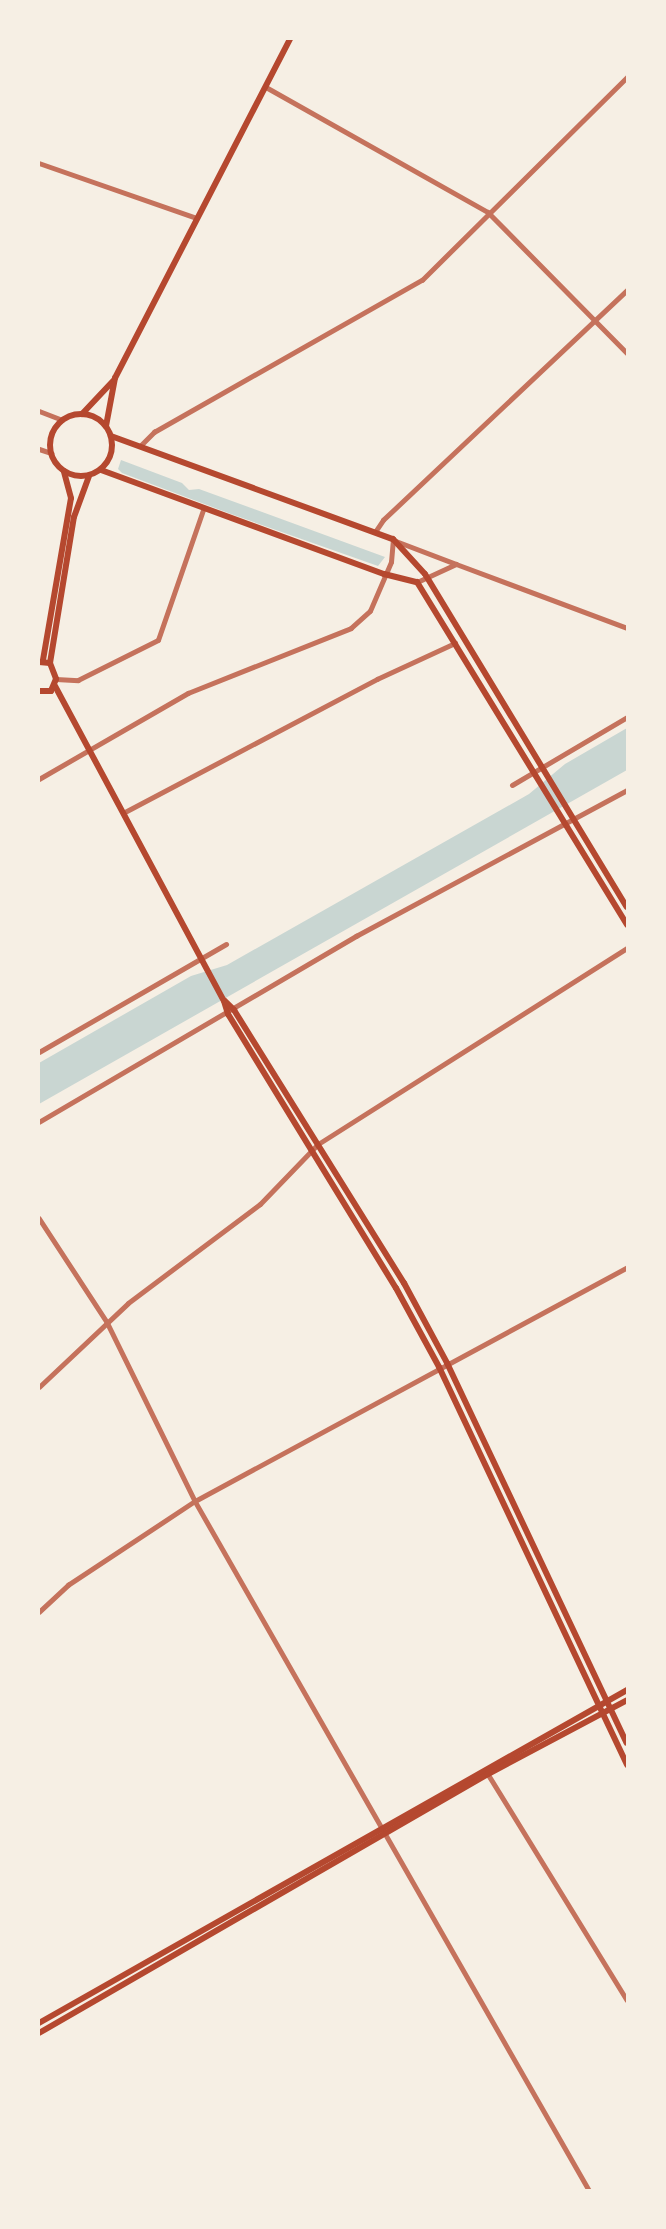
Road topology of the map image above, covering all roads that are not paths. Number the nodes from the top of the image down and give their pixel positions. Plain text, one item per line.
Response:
1 (290, 39) edge
2 (627, 77) edge
3 (266, 87) junction
4 (39, 163) edge
5 (488, 212) junction
6 (197, 218) junction
7 (627, 290) edge
8 (595, 320) junction
9 (627, 353) edge
10 (115, 378) junction
11 (39, 411) edge
12 (82, 414) junction
13 (62, 420) junction
14 (106, 426) junction
15 (111, 436) junction
16 (140, 446) junction
17 (39, 449) edge
18 (51, 453) junction
19 (100, 470) junction
20 (64, 471) junction
21 (89, 476) junction
22 (203, 510) junction
23 (375, 532) junction
24 (393, 540) junction
25 (456, 564) junction
26 (384, 574) junction
27 (425, 574) junction
28 (417, 582) junction
29 (627, 628) edge
30 (455, 643) junction
31 (44, 661) edge
32 (55, 682) junction
33 (39, 691) edge
34 (627, 717) edge
35 (90, 747) junction
36 (541, 765) junction
37 (533, 770) junction
38 (39, 779) edge
39 (513, 785) dead end
40 (627, 790) edge
41 (123, 813) junction
42 (573, 816) junction
43 (564, 821) junction
44 (627, 907) edge
45 (627, 925) edge
46 (226, 944) dead end
47 (627, 948) edge
48 (200, 958) junction
49 (224, 1000) junction
50 (234, 1010) junction
51 (228, 1014) junction
52 (39, 1052) edge
53 (39, 1122) edge
54 (318, 1144) junction
55 (311, 1149) junction
56 (39, 1218) edge
57 (627, 1267) edge
58 (107, 1322) junction
59 (447, 1363) junction
60 (440, 1367) junction
61 (39, 1387) edge
62 (195, 1501) junction
63 (39, 1612) edge
64 (627, 1690) edge
65 (607, 1699) junction
66 (627, 1700) edge
67 (598, 1703) junction
68 (610, 1707) junction
69 (602, 1712) junction
70 (627, 1743) edge
71 (627, 1765) edge
72 (488, 1774) junction
73 (383, 1833) junction
74 (627, 2000) edge
75 (39, 2023) edge
76 (39, 2033) edge
77 (589, 2190) edge

1 - 3 main road
2 - 5 street
3 - 5 street
3 - 6 main road
4 - 6 street
5 - 8 street
5 - 16 street
6 - 10 main road
7 - 8 street
8 - 9 street
8 - 23 street
10 - 12 main road
10 - 14 main road
11 - 13 street
12 - 13 main road
12 - 14 main road
13 - 18 main road
14 - 15 main road
15 - 16 main road
15 - 19 main road
16 - 23 main road
17 - 18 street
18 - 20 main road
19 - 21 main road
19 - 22 main road
20 - 21 main road
20 - 31 main road
21 - 31 main road
22 - 26 main road
22 - 32 street
23 - 24 main road
24 - 25 street
24 - 26 street
24 - 27 main road
25 - 27 street
25 - 29 street
26 - 28 main road
26 - 35 street
27 - 28 street
27 - 36 main road
28 - 30 main road
30 - 37 main road
30 - 41 street
31 - 32 main road
32 - 33 main road
32 - 35 main road
34 - 36 street
35 - 38 street
35 - 41 main road
36 - 37 street
36 - 42 main road
37 - 39 street
37 - 43 main road
40 - 42 street
41 - 48 main road
42 - 43 street
42 - 44 main road
43 - 45 main road
43 - 50 street
46 - 48 street
47 - 54 street
48 - 49 main road
48 - 52 street
49 - 50 main road
49 - 51 main road
50 - 51 street
50 - 54 main road
51 - 53 street
51 - 55 main road
54 - 55 street
54 - 59 main road
55 - 58 street
55 - 60 main road
56 - 58 street
57 - 59 street
58 - 61 street
58 - 62 street
59 - 60 street
59 - 65 main road
60 - 62 street
60 - 67 main road
62 - 63 street
62 - 73 street
64 - 65 main road
65 - 67 main road
65 - 68 main road
66 - 68 main road
67 - 69 main road
67 - 73 main road
68 - 69 main road
68 - 70 main road
69 - 71 main road
69 - 72 main road
72 - 73 main road
72 - 74 street
73 - 75 main road
73 - 76 main road
73 - 77 street

